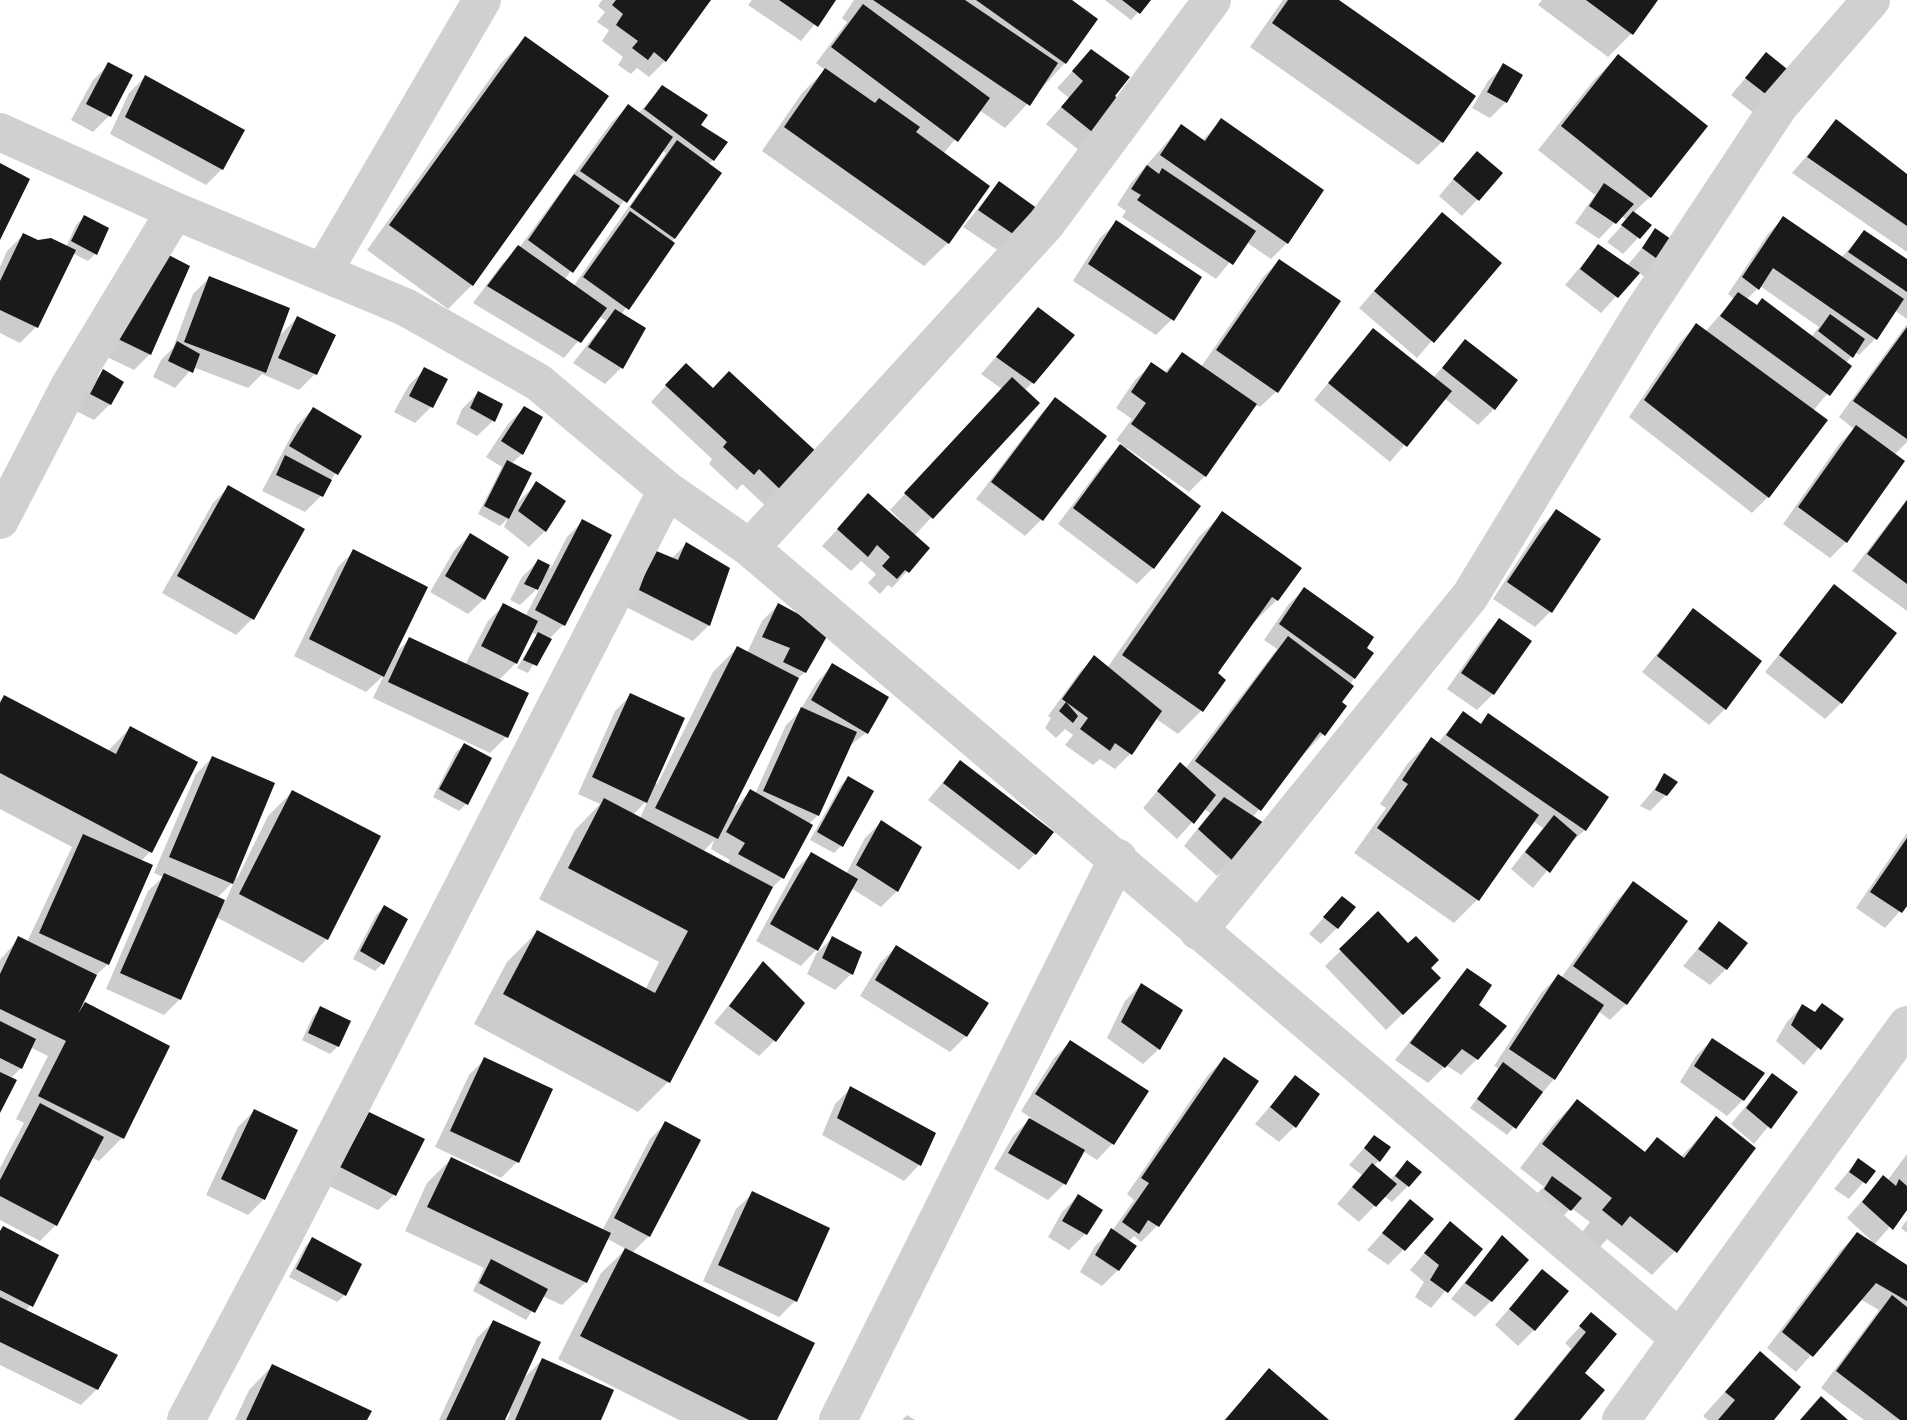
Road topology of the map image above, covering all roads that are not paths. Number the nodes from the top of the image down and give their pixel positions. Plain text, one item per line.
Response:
1 (482, 0) edge
2 (1212, 0) edge
3 (1871, 0) edge
4 (0, 132) edge
5 (175, 211) junction
6 (323, 272) junction
7 (667, 490) junction
8 (0, 520) edge
9 (750, 548) junction
10 (1118, 858) junction
11 (1198, 931) junction
12 (1907, 1025) edge
13 (1679, 1338) junction
14 (186, 1420) edge
15 (838, 1420) edge
16 (1621, 1420) edge

1 - 6 street
2 - 9 street
3 - 11 street
4 - 5 street
5 - 6 street
5 - 8 street
6 - 7 street
7 - 9 street
7 - 14 street
9 - 10 street
10 - 11 street
10 - 15 street
11 - 13 street
12 - 13 street
13 - 16 street

